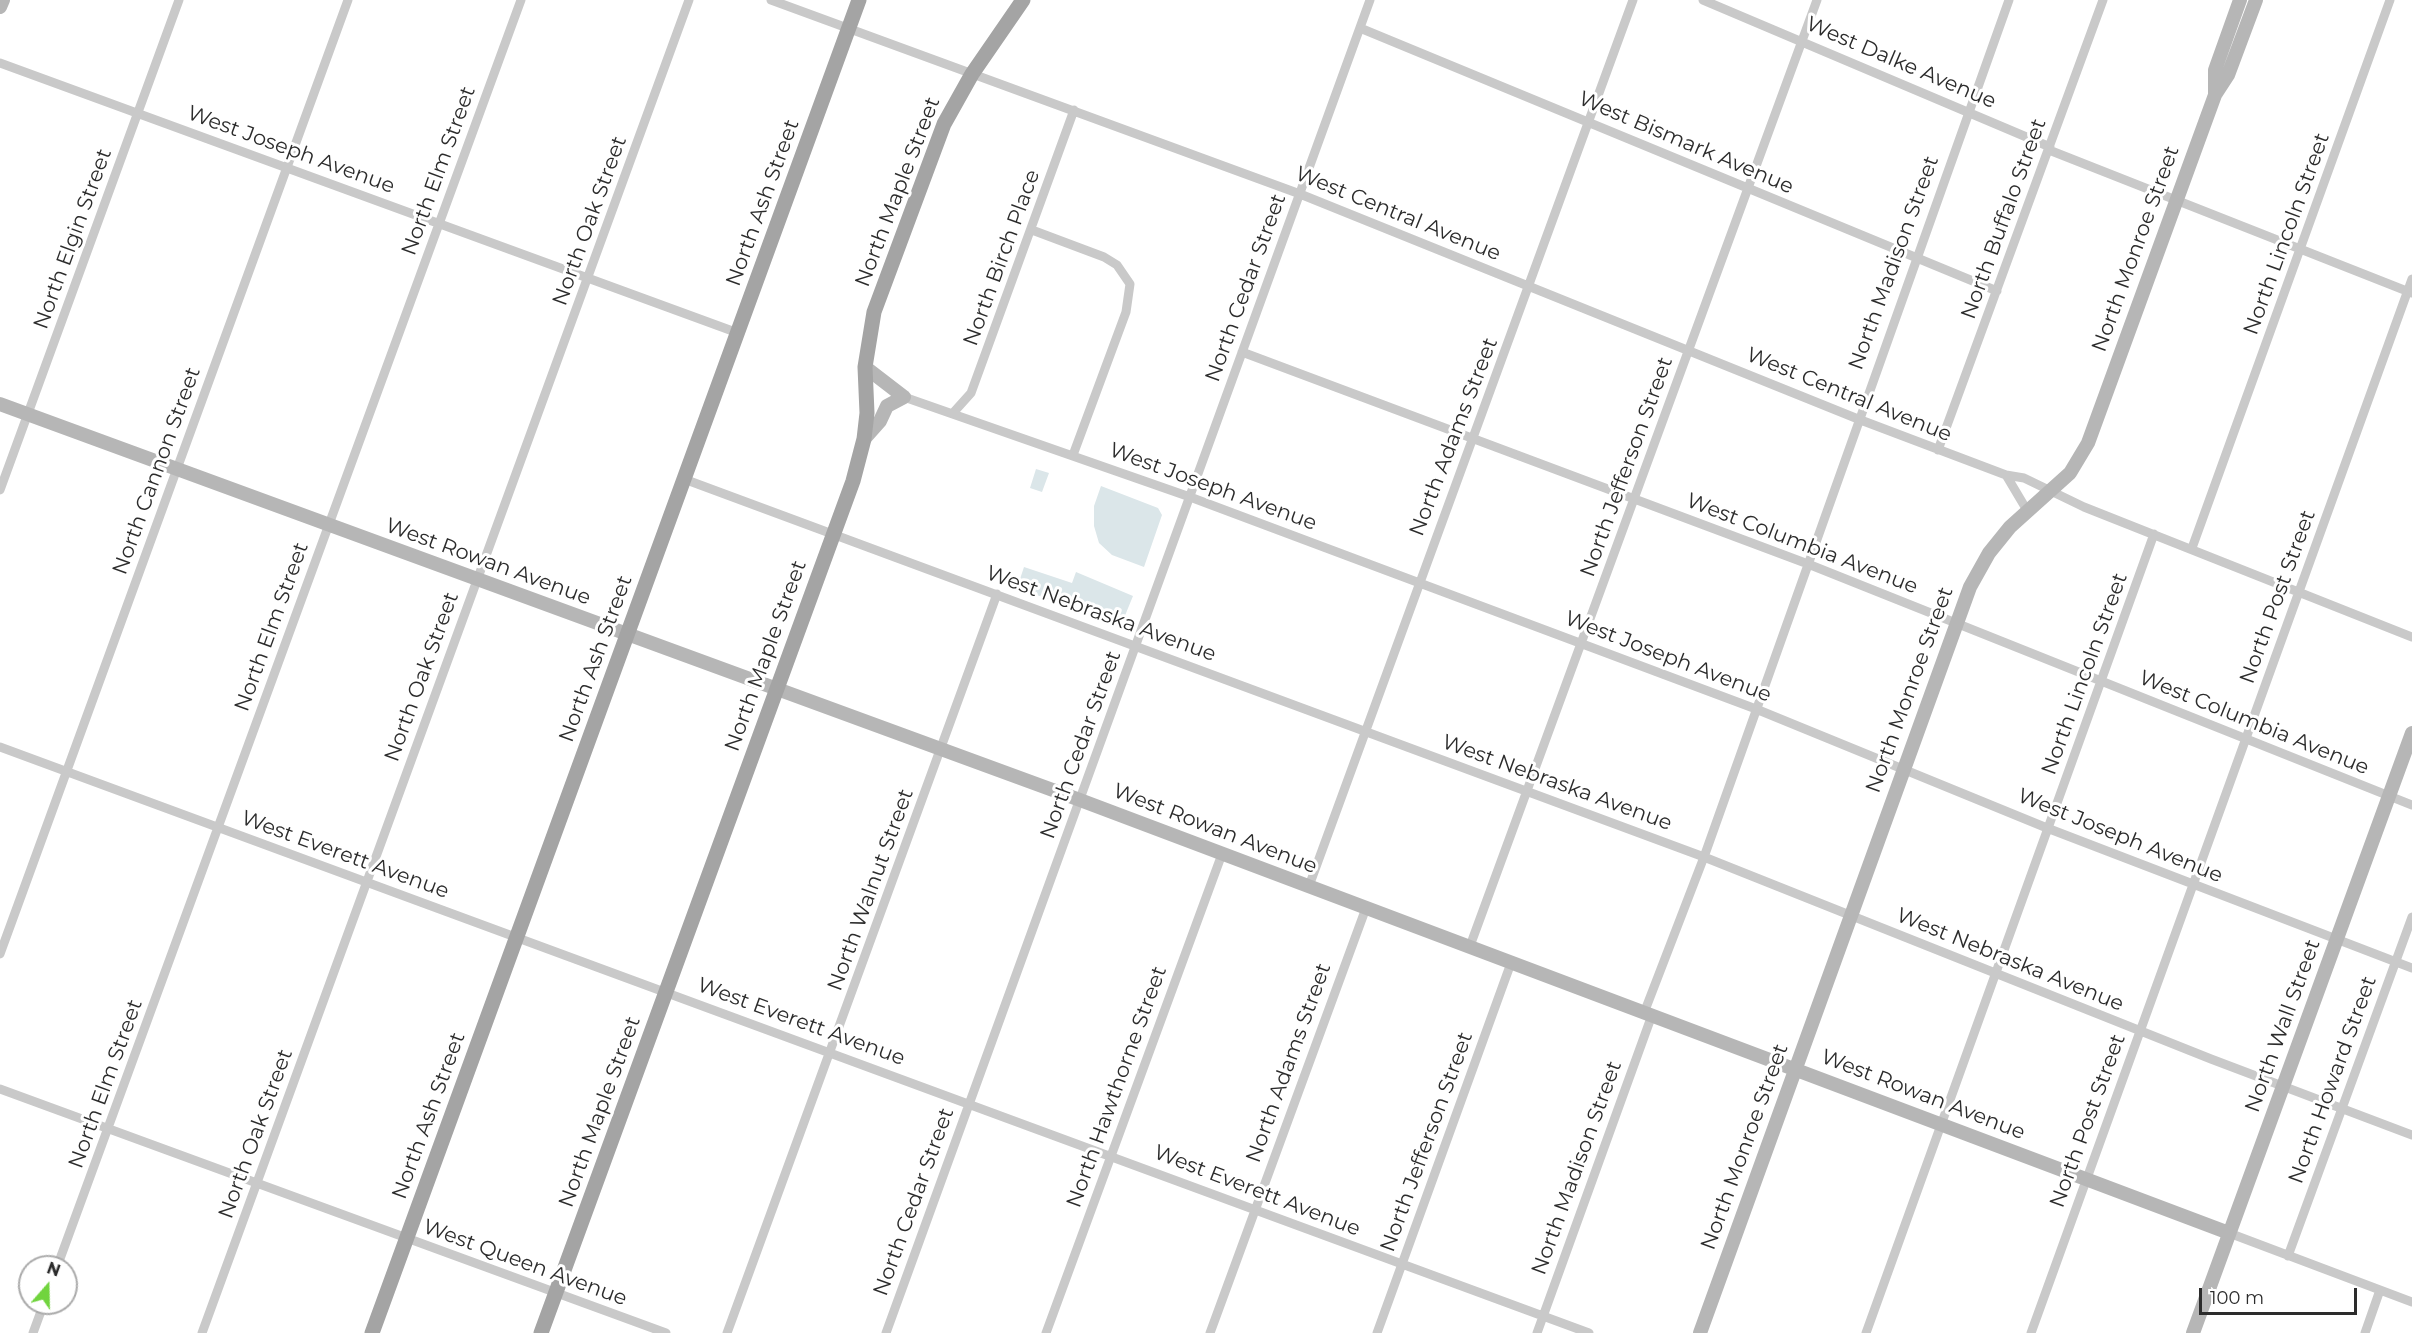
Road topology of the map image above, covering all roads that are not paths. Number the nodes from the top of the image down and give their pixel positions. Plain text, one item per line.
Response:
1 (3, 0) edge
2 (179, 0) edge
3 (348, 0) edge
4 (521, 0) edge
5 (689, 0) edge
6 (771, 0) edge
7 (859, 0) edge
8 (1023, 0) edge
9 (1370, 0) edge
10 (1633, 0) edge
11 (1704, 0) edge
12 (1817, 0) edge
13 (2009, 0) edge
14 (2103, 0) edge
15 (2240, 0) edge
16 (2256, 0) edge
17 (2390, 0) edge
18 (0, 7) edge
19 (849, 28) junction
20 (1360, 28) junction
21 (1802, 41) junction
22 (0, 63) edge
23 (972, 74) junction
24 (2214, 95) junction
25 (1074, 110) junction
26 (1969, 111) junction
27 (138, 112) junction
28 (1588, 121) junction
29 (2049, 148) junction
30 (287, 167) junction
31 (1749, 188) junction
32 (1300, 194) junction
33 (2176, 201) junction
34 (438, 224) junction
35 (1032, 230) junction
36 (2301, 249) junction
37 (1915, 259) junction
38 (588, 279) junction
39 (2412, 279) edge
40 (1529, 286) junction
41 (1997, 291) junction
42 (2410, 292) edge
43 (738, 333) junction
44 (1690, 351) junction
45 (1242, 352) junction
46 (865, 367) junction
47 (904, 398) junction
48 (0, 404) edge
49 (953, 413) junction
50 (28, 414) junction
51 (1858, 419) junction
52 (1473, 437) junction
53 (864, 440) junction
54 (1938, 450) junction
55 (1073, 455) junction
56 (177, 469) junction
57 (2006, 475) junction
58 (684, 479) junction
59 (0, 490) edge
60 (2051, 492) junction
61 (1190, 497) junction
62 (1635, 498) junction
63 (2028, 513) junction
64 (328, 526) junction
65 (833, 534) junction
66 (2154, 534) junction
67 (2192, 548) junction
68 (1808, 564) junction
69 (476, 580) junction
70 (1418, 583) junction
71 (2299, 592) junction
72 (997, 594) junction
73 (1956, 624) junction
74 (627, 636) junction
75 (2412, 637) edge
76 (1581, 643) junction
77 (1136, 645) junction
78 (2103, 682) junction
79 (776, 689) junction
80 (1756, 709) junction
81 (1365, 731) junction
82 (2412, 733) edge
83 (2245, 739) junction
84 (0, 747) edge
85 (941, 750) junction
86 (1903, 770) junction
87 (67, 771) junction
88 (1528, 792) junction
89 (2389, 797) junction
90 (1080, 800) junction
91 (2412, 805) edge
92 (218, 828) junction
93 (2047, 828) junction
94 (1222, 854) junction
95 (1704, 857) junction
96 (368, 882) junction
97 (2191, 884) junction
98 (1309, 886) junction
99 (1366, 908) junction
100 (1850, 916) junction
101 (2412, 917) edge
102 (517, 938) junction
103 (2336, 941) junction
104 (1470, 946) junction
105 (0, 954) edge
106 (2395, 962) junction
107 (1511, 963) junction
108 (2412, 968) edge
109 (1996, 974) junction
110 (666, 992) junction
111 (1648, 1014) junction
112 (2140, 1030) junction
113 (831, 1052) junction
114 (1796, 1069) junction
115 (2283, 1086) junction
116 (0, 1089) edge
117 (969, 1102) junction
118 (2343, 1109) junction
119 (1941, 1124) junction
120 (108, 1129) junction
121 (2412, 1135) edge
122 (1111, 1155) junction
123 (2086, 1179) junction
124 (257, 1184) junction
125 (1255, 1209) junction
126 (2229, 1233) junction
127 (406, 1239) junction
128 (61, 1255) edge
129 (2288, 1256) junction
130 (1402, 1264) junction
131 (2380, 1290) junction
132 (556, 1293) junction
133 (2412, 1302) edge
134 (40, 1315) edge
135 (1543, 1316) junction
136 (33, 1333) edge
137 (202, 1333) edge
138 (372, 1333) edge
139 (541, 1333) edge
140 (666, 1333) edge
141 (727, 1333) edge
142 (886, 1333) edge
143 (1046, 1333) edge
144 (1210, 1333) edge
145 (1377, 1333) edge
146 (1537, 1333) edge
147 (1589, 1333) edge
148 (1700, 1333) edge
149 (1866, 1333) edge
150 (2031, 1333) edge
151 (2193, 1333) edge
152 (2365, 1333) edge

1 - 18 street
2 - 27 street, North Elgin Street
3 - 30 street, North Cannon Street
4 - 34 street, North Elm Street
5 - 38 street, North Oak Street
6 - 19 street, West Central Avenue
7 - 19 main road, North Ash Street
8 - 23 main road, North Maple Street
9 - 20 street, North Cedar Street
10 - 28 street, North Adams Street
11 - 21 street, West Dalke Avenue
12 - 21 street, North Jefferson Street
13 - 26 street, North Madison Street
14 - 29 street, North Buffalo Street
15 - 24 street, North Monroe Street
16 - 24 street, North Monroe Street
17 - 36 street, North Lincoln Street
19 - 23 street, West Central Avenue
19 - 43 main road, North Ash Street
20 - 28 street, West Bismark Avenue
20 - 32 street, North Cedar Street
21 - 26 street, West Dalke Avenue
21 - 31 street, North Jefferson Street
22 - 27 street, West Joseph Avenue
23 - 25 street, West Central Avenue
23 - 46 main road, North Maple Street
24 - 33 street, North Monroe Street
25 - 32 street, West Central Avenue
25 - 35 street, North Birch Place
26 - 29 street, West Dalke Avenue
26 - 37 street, North Madison Street
27 - 30 street, West Joseph Avenue
27 - 50 street, North Elgin Street
28 - 31 street, West Bismark Avenue
28 - 40 street, North Adams Street
29 - 33 street, West Dalke Avenue
29 - 41 street, North Buffalo Street
30 - 34 street, West Joseph Avenue
30 - 56 street, North Cannon Street
31 - 37 street, West Bismark Avenue
31 - 44 street, North Jefferson Street
32 - 40 street, West Central Avenue
32 - 45 street, North Cedar Street
33 - 36 street, West Dalke Avenue
33 - 60 street, North Monroe Street
34 - 38 street, West Joseph Avenue
34 - 64 street, North Elm Street
35 - 49 street, North Birch Place
35 - 55 street
36 - 42 street, West Dalke Avenue
36 - 67 street, North Lincoln Street
37 - 41 street, West Bismark Avenue
37 - 51 street, North Madison Street
38 - 43 street, West Joseph Avenue
38 - 69 street, North Oak Street
39 - 42 street, North Post Street
40 - 44 street, West Central Avenue
40 - 52 street, North Adams Street
41 - 54 street, North Buffalo Street
42 - 71 street, North Post Street
43 - 58 main road, North Ash Street
44 - 51 street, West Central Avenue
44 - 62 street, North Jefferson Street
45 - 52 street, West Columbia Avenue
45 - 61 street, North Cedar Street
46 - 47 street
46 - 53 main road, North Maple Street
47 - 49 street, West Joseph Avenue
47 - 53 street
48 - 50 street, West Rowan Avenue
49 - 55 street, West Joseph Avenue
50 - 56 street, West Rowan Avenue
50 - 59 street, North Elgin Street
51 - 54 street, West Central Avenue
51 - 68 street, North Madison Street
52 - 62 street, West Columbia Avenue
52 - 70 street, North Adams Street
53 - 65 main road, North Maple Street
54 - 57 street, West Central Avenue
55 - 61 street, West Joseph Avenue
56 - 64 street, West Rowan Avenue
56 - 87 street, North Cannon Street
57 - 60 street, West Central Avenue
57 - 63 street
58 - 65 street, West Nebraska Avenue
58 - 74 main road, North Ash Street
60 - 63 street, North Monroe Street
60 - 66 street, West Central Avenue
61 - 70 street, West Joseph Avenue
61 - 77 street, North Cedar Street
62 - 68 street, West Columbia Avenue
62 - 76 street, North Jefferson Street
63 - 73 street, North Monroe Street
64 - 69 street, West Rowan Avenue
64 - 92 street, North Elm Street
65 - 72 street, West Nebraska Avenue
65 - 79 main road, North Maple Street
66 - 67 street, West Central Avenue
66 - 78 street, North Lincoln Street
67 - 71 street, West Central Avenue
68 - 73 street, West Columbia Avenue
68 - 80 street, North Madison Street
69 - 74 street, West Rowan Avenue
69 - 96 street, North Oak Street
70 - 76 street, West Joseph Avenue
70 - 81 street, North Adams Street
71 - 75 street, West Central Avenue
71 - 83 street, North Post Street
72 - 77 street, West Nebraska Avenue
72 - 85 street, North Walnut Street
73 - 78 street, West Columbia Avenue
73 - 86 street, North Monroe Street
74 - 79 street, West Rowan Avenue
74 - 102 main road, North Ash Street
76 - 80 street, West Joseph Avenue
76 - 88 street, North Jefferson Street
77 - 81 street, West Nebraska Avenue
77 - 90 street, North Cedar Street
78 - 83 street, West Columbia Avenue
78 - 93 street, North Lincoln Street
79 - 85 street, West Rowan Avenue
79 - 110 main road, North Maple Street
80 - 86 street, West Joseph Avenue
80 - 95 street, North Madison Street
81 - 88 street, West Nebraska Avenue
81 - 98 street, North Adams Street
82 - 89 street, North Wall Street
83 - 89 street, West Columbia Avenue
83 - 97 street, North Post Street
84 - 87 street, West Everett Avenue
85 - 90 street, West Rowan Avenue
85 - 113 street, North Walnut Street
86 - 93 street, West Joseph Avenue
86 - 100 street, North Monroe Street
87 - 92 street, West Everett Avenue
87 - 105 street, North Cannon Street
88 - 95 street, West Nebraska Avenue
88 - 104 street, North Jefferson Street
89 - 91 street, West Columbia Avenue
89 - 103 street, North Wall Street
90 - 94 street, West Rowan Avenue
90 - 117 street, North Cedar Street
92 - 96 street, West Everett Avenue
92 - 120 street, North Elm Street
93 - 97 street, West Joseph Avenue
93 - 109 street, North Lincoln Street
94 - 98 street, West Rowan Avenue
94 - 122 street, North Hawthorne Street
95 - 100 street, West Nebraska Avenue
95 - 111 street, North Madison Street
96 - 102 street, West Everett Avenue
96 - 124 street, North Oak Street
97 - 103 street, West Joseph Avenue
97 - 112 street, North Post Street
98 - 99 street, West Rowan Avenue
99 - 104 street, West Rowan Avenue
99 - 125 street, North Adams Street
100 - 109 street, West Nebraska Avenue
100 - 114 street, North Monroe Street
101 - 106 street, North Howard Street
102 - 110 street, West Everett Avenue
102 - 127 main road, North Ash Street
103 - 106 street, West Joseph Avenue
103 - 115 street, North Wall Street
104 - 107 street, West Rowan Avenue
106 - 108 street, West Joseph Avenue
106 - 118 street, North Howard Street
107 - 111 street, West Rowan Avenue
107 - 130 street, North Jefferson Street
109 - 112 street, West Nebraska Avenue
109 - 119 street, North Lincoln Street
110 - 113 street, West Everett Avenue
110 - 132 main road, North Maple Street
111 - 114 street, West Rowan Avenue
111 - 135 street, North Madison Street
112 - 115 street, West Nebraska Avenue
112 - 123 street, North Post Street
113 - 117 street, West Everett Avenue
113 - 141 street, North Walnut Street
114 - 119 street, West Rowan Avenue
114 - 148 street, North Monroe Street
115 - 118 street, West Nebraska Avenue
115 - 126 street, North Wall Street
116 - 120 street, West Queen Avenue
117 - 122 street, West Everett Avenue
117 - 142 street, North Cedar Street
118 - 121 street, West Nebraska Avenue
118 - 129 street, North Howard Street
119 - 123 street, West Rowan Avenue
119 - 149 street, North Lincoln Street
120 - 124 street, West Queen Avenue
120 - 128 street, North Elm Street
122 - 125 street, West Everett Avenue
122 - 143 street, North Hawthorne Street
123 - 126 street, West Rowan Avenue
123 - 150 street, North Post Street
124 - 127 street, West Queen Avenue
124 - 137 street, North Oak Street
125 - 130 street, West Everett Avenue
125 - 144 street, North Adams Street
126 - 129 street, West Rowan Avenue
126 - 151 street, North Wall Street
127 - 132 street, West Queen Avenue
127 - 138 main road, North Ash Street
129 - 131 street, West Rowan Avenue
130 - 135 street, West Everett Avenue
130 - 145 street, North Jefferson Street
131 - 133 street, West Rowan Avenue
131 - 152 street
132 - 139 main road, North Maple Street
132 - 140 street, West Queen Avenue
134 - 136 street
135 - 146 street, North Madison Street
135 - 147 street, West Everett Avenue

